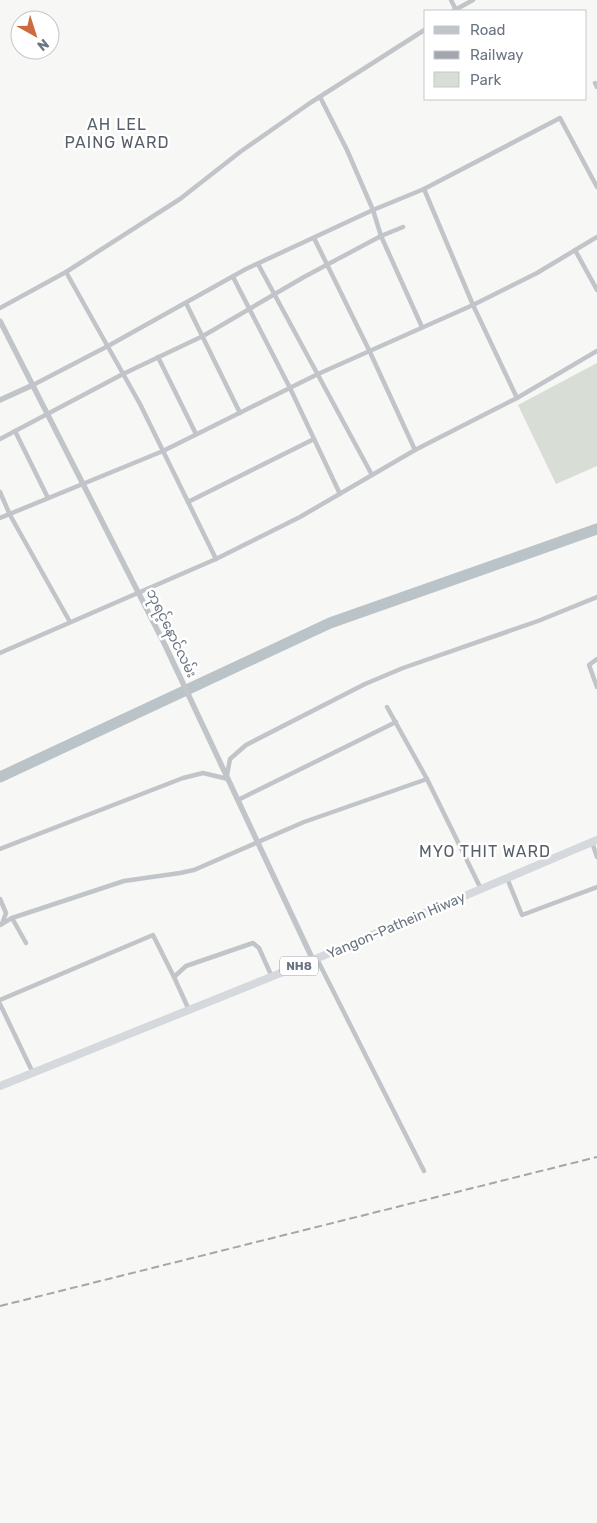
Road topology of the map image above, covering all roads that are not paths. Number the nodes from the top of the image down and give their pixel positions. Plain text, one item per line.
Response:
1 (473, 0) edge
2 (456, 10) edge
3 (424, 30) edge
4 (320, 97) junction
5 (597, 188) edge
6 (424, 189) junction
7 (373, 210) junction
8 (404, 227) dead end
9 (381, 236) junction
10 (314, 238) junction
11 (597, 238) edge
12 (575, 250) junction
13 (258, 264) junction
14 (327, 265) junction
15 (66, 272) junction
16 (233, 277) junction
17 (597, 290) edge
18 (274, 294) junction
19 (186, 303) junction
20 (473, 305) junction
21 (0, 308) edge
22 (249, 308) junction
23 (0, 321) edge
24 (422, 327) junction
25 (203, 336) junction
26 (108, 346) junction
27 (369, 350) junction
28 (597, 352) edge
29 (158, 357) junction
30 (123, 374) junction
31 (318, 374) junction
32 (33, 385) junction
33 (290, 388) junction
34 (517, 398) junction
35 (0, 400) edge
36 (240, 413) junction
37 (47, 414) junction
38 (14, 432) junction
39 (196, 434) junction
40 (0, 439) edge
41 (314, 439) junction
42 (163, 450) junction
43 (415, 450) junction
44 (372, 475) junction
45 (82, 484) junction
46 (0, 492) edge
47 (340, 494) junction
48 (48, 498) junction
49 (188, 502) junction
50 (10, 515) junction
51 (0, 518) edge
52 (216, 558) junction
53 (138, 592) junction
54 (597, 598) edge
55 (70, 622) junction
56 (0, 653) edge
57 (597, 659) edge
58 (597, 688) edge
59 (387, 707) dead end
60 (396, 722) junction
61 (227, 776) junction
62 (427, 779) junction
63 (238, 800) junction
64 (595, 841) edge
65 (257, 842) junction
66 (0, 849) edge
67 (597, 857) edge
68 (507, 878) junction
69 (597, 888) edge
70 (481, 889) junction
71 (0, 899) edge
72 (12, 918) junction
73 (1, 925) edge
74 (26, 943) dead end
75 (315, 959) junction
76 (174, 977) junction
77 (272, 977) junction
78 (0, 1000) edge
79 (0, 1004) edge
80 (189, 1010) junction
81 (33, 1073) junction
82 (0, 1086) edge
83 (424, 1171) dead end

1 - 2 street
3 - 4 street
4 - 7 street
4 - 15 street
5 - 6 street
6 - 7 street
6 - 20 street
7 - 9 street
7 - 10 street
8 - 9 street
9 - 14 street
9 - 24 street
10 - 13 street
10 - 14 street
11 - 12 street
12 - 17 street
12 - 20 street
13 - 16 street
13 - 18 street
14 - 18 street
14 - 27 street
15 - 21 street
15 - 26 street
16 - 19 street
16 - 22 street
18 - 22 street
18 - 31 street
19 - 25 street
19 - 26 street
20 - 24 street
20 - 34 street
22 - 25 street
22 - 33 street
23 - 32 street, ဘုရင့်နောင်လမ်း
24 - 27 street
25 - 29 street
25 - 36 street
26 - 30 street
26 - 32 street
27 - 31 street
27 - 43 street
28 - 34 street
29 - 30 street
29 - 39 street
30 - 37 street
30 - 42 street
31 - 33 street
31 - 44 street
32 - 35 street
32 - 37 street, ဘုရင့်နောင်လမ်း
33 - 36 street
33 - 41 street
34 - 43 street
36 - 39 street
37 - 38 street
37 - 45 street, ဘုရင့်နောင်လမ်း
38 - 40 street
38 - 48 street
39 - 42 street
41 - 47 street
41 - 49 street
42 - 45 street
42 - 49 street
43 - 44 street
44 - 47 street
45 - 48 street
45 - 53 street, ဘုရင့်နောင်လမ်း
46 - 50 street
47 - 52 street
48 - 50 street
49 - 52 street
50 - 51 street
50 - 55 street
52 - 53 street
53 - 55 street
53 - 61 street, ဘုရင့်နောင်လမ်း
54 - 61 street
55 - 56 street
57 - 58 street
59 - 60 street
60 - 62 street
60 - 63 street
61 - 63 street, ဘုရင့်နောင်လမ်း
61 - 66 street
62 - 65 street
62 - 70 street
63 - 65 street, ဘုရင့်နောင်လမ်း
64 - 67 street
64 - 68 highway, Yangon-Pathein Hiway / NH8
65 - 72 street
65 - 75 street, ဘုရင့်နောင်လမ်း
68 - 69 street
68 - 70 highway, Yangon-Pathein Hiway / NH8
70 - 75 highway, Yangon-Pathein Hiway / NH8
71 - 73 street
72 - 73 street
72 - 74 street
75 - 77 highway, Yangon-Pathein Hiway / NH8
75 - 83 street
76 - 77 street
76 - 78 street
76 - 80 street
77 - 80 highway, Yangon-Pathein Hiway / NH8
79 - 81 street
80 - 81 highway, Yangon-Pathein Hiway / NH8
81 - 82 highway, Yangon-Pathein Hiway / NH8

